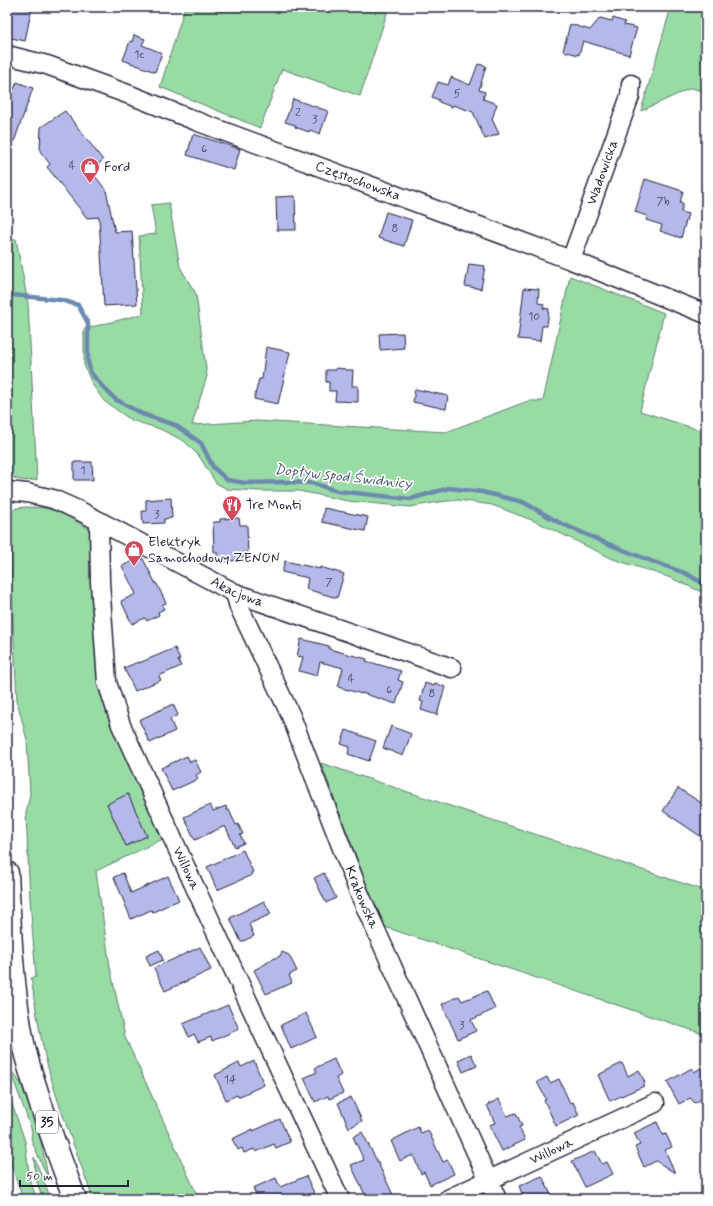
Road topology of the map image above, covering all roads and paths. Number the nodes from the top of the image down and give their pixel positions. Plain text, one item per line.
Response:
1 (7, 55) edge
2 (631, 84) dead end
3 (571, 260) junction
4 (706, 314) edge
5 (7, 491) edge
6 (99, 521) junction
7 (235, 593) junction
8 (452, 668) dead end
9 (7, 873) edge
10 (14, 1038) edge
11 (655, 1103) dead end
12 (488, 1180) junction
13 (75, 1199) edge
14 (340, 1199) edge
15 (448, 1199) edge
16 (496, 1199) edge

1 - 3 street, Częstochowska
2 - 3 street, Wadowicka
3 - 4 street, Częstochowska
5 - 6 street, Akacjowa
6 - 7 street, Akacjowa
6 - 14 street, Willowa
7 - 8 street, Akacjowa
7 - 12 street, Krakowska
9 - 10 main road, 35
10 - 13 main road, 35
11 - 12 street, Willowa
12 - 15 street, Willowa
12 - 16 street, Krakowska

